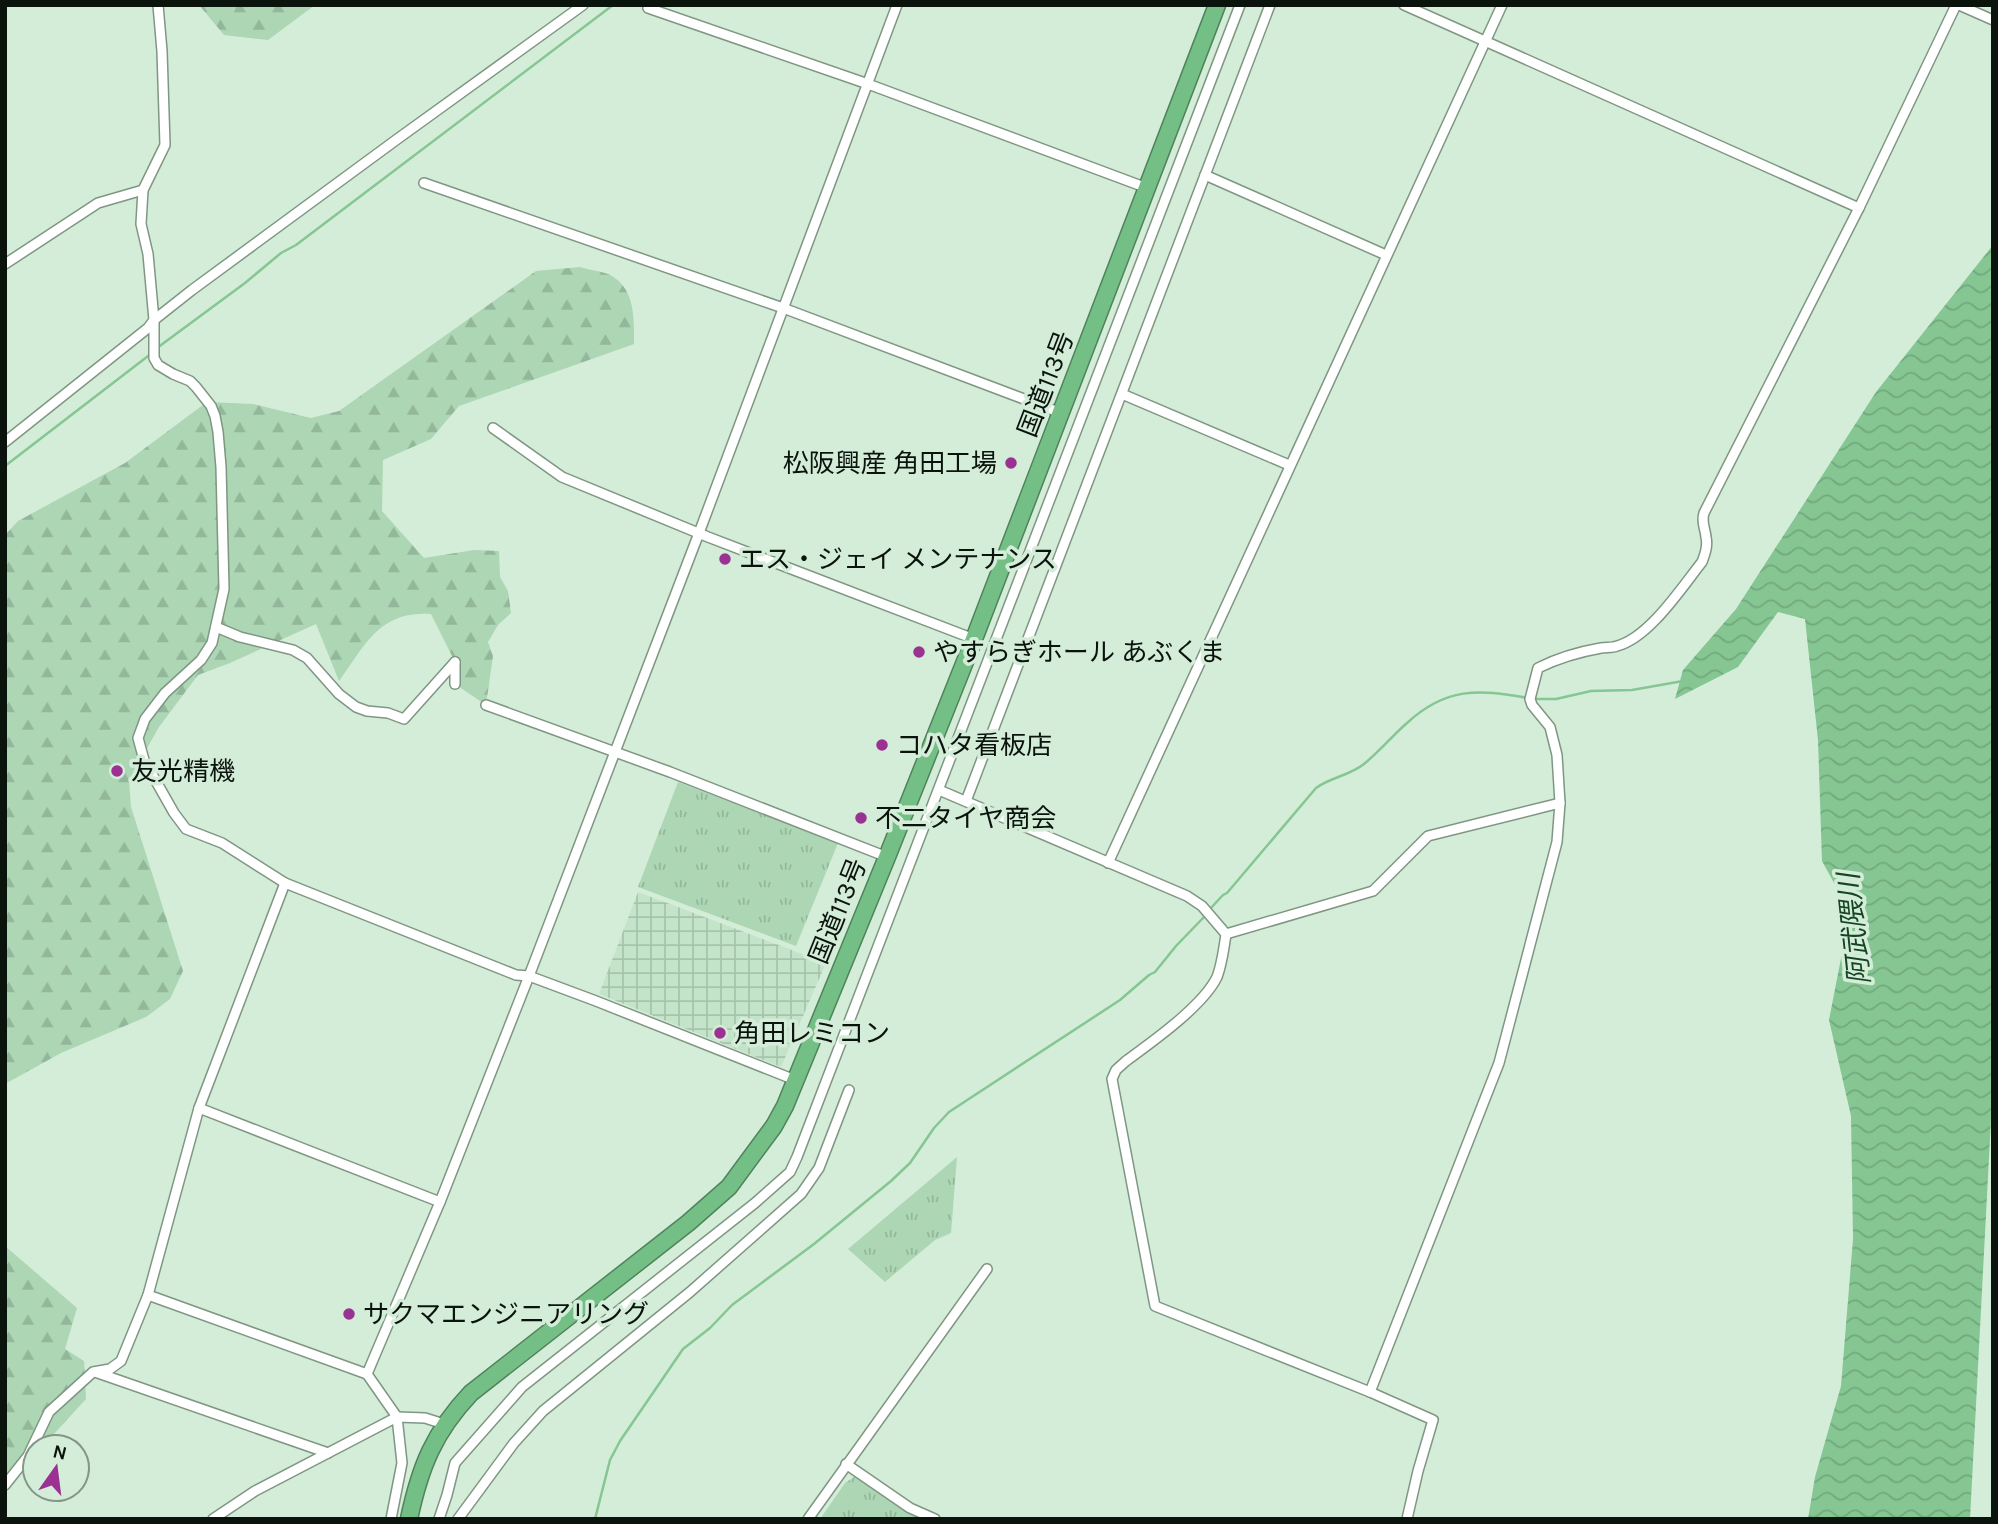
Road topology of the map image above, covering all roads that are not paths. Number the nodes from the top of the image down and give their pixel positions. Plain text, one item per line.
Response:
1 (158, 5) edge
2 (583, 5) edge
3 (897, 5) edge
4 (1217, 5) edge
5 (1240, 5) edge
6 (1270, 5) edge
7 (1404, 5) edge
8 (1502, 5) edge
9 (1958, 5) edge
10 (649, 8) dead end
11 (1993, 19) edge
12 (1485, 41) junction
13 (868, 84) junction
14 (1205, 175) junction
15 (424, 183) dead end
16 (1147, 188) junction
17 (144, 190) junction
18 (1859, 208) junction
19 (1386, 255) junction
20 (5, 264) edge
21 (783, 308) junction
22 (154, 320) junction
23 (1122, 394) junction
24 (1061, 413) junction
25 (493, 428) dead end
26 (5, 442) edge
27 (1289, 465) junction
28 (699, 533) junction
29 (216, 627) junction
30 (974, 639) junction
31 (455, 684) dead end
32 (486, 705) dead end
33 (615, 754) junction
34 (939, 790) junction
35 (966, 801) junction
36 (1560, 803) junction
37 (887, 857) junction
38 (1108, 863) junction
39 (285, 883) junction
40 (1226, 934) junction
41 (529, 976) junction
42 (795, 1080) junction
43 (849, 1090) dead end
44 (199, 1108) junction
45 (440, 1202) junction
46 (987, 1269) dead end
47 (148, 1295) junction
48 (93, 1372) junction
49 (367, 1374) junction
50 (1370, 1392) junction
51 (397, 1417) junction
52 (444, 1424) junction
53 (328, 1453) junction
54 (846, 1464) junction
55 (5, 1486) edge
56 (213, 1519) edge
57 (391, 1519) edge
58 (409, 1519) edge
59 (439, 1519) edge
60 (458, 1519) edge
61 (808, 1519) edge
62 (935, 1519) edge
63 (1407, 1519) edge

1 - 17 street
2 - 22 street
3 - 13 street
4 - 16 highway, 国道113号
5 - 34 street
6 - 14 street
7 - 12 street
8 - 12 street
9 - 11 street
9 - 18 street
10 - 13 street
12 - 18 street
12 - 19 street
13 - 16 street
13 - 21 street
14 - 19 street
14 - 23 street
15 - 21 street
16 - 24 highway, 国道113号
17 - 20 street
17 - 22 street
18 - 36 street
19 - 27 street
21 - 24 street
21 - 28 street
22 - 26 street
22 - 29 street
23 - 27 street
23 - 35 street
24 - 30 highway, 国道113号
25 - 28 street
27 - 38 street
28 - 30 street
28 - 33 street
29 - 31 street
29 - 39 street
30 - 37 highway, 国道113号
32 - 33 street
33 - 37 street
33 - 41 street
34 - 35 street
34 - 59 street
35 - 38 street
36 - 40 street
36 - 50 street
37 - 42 highway, 国道113号
38 - 40 street
39 - 41 street
39 - 44 street
40 - 50 street
41 - 42 street
41 - 45 street
42 - 52 highway, 国道113号
43 - 60 street
44 - 45 street
44 - 47 street
45 - 49 street
46 - 54 street
47 - 48 street
47 - 49 street
48 - 53 street
48 - 55 street
49 - 51 street
50 - 63 street
51 - 52 street
51 - 53 street
51 - 57 street
52 - 58 highway, 国道113号
53 - 56 street
54 - 61 street
54 - 62 street

